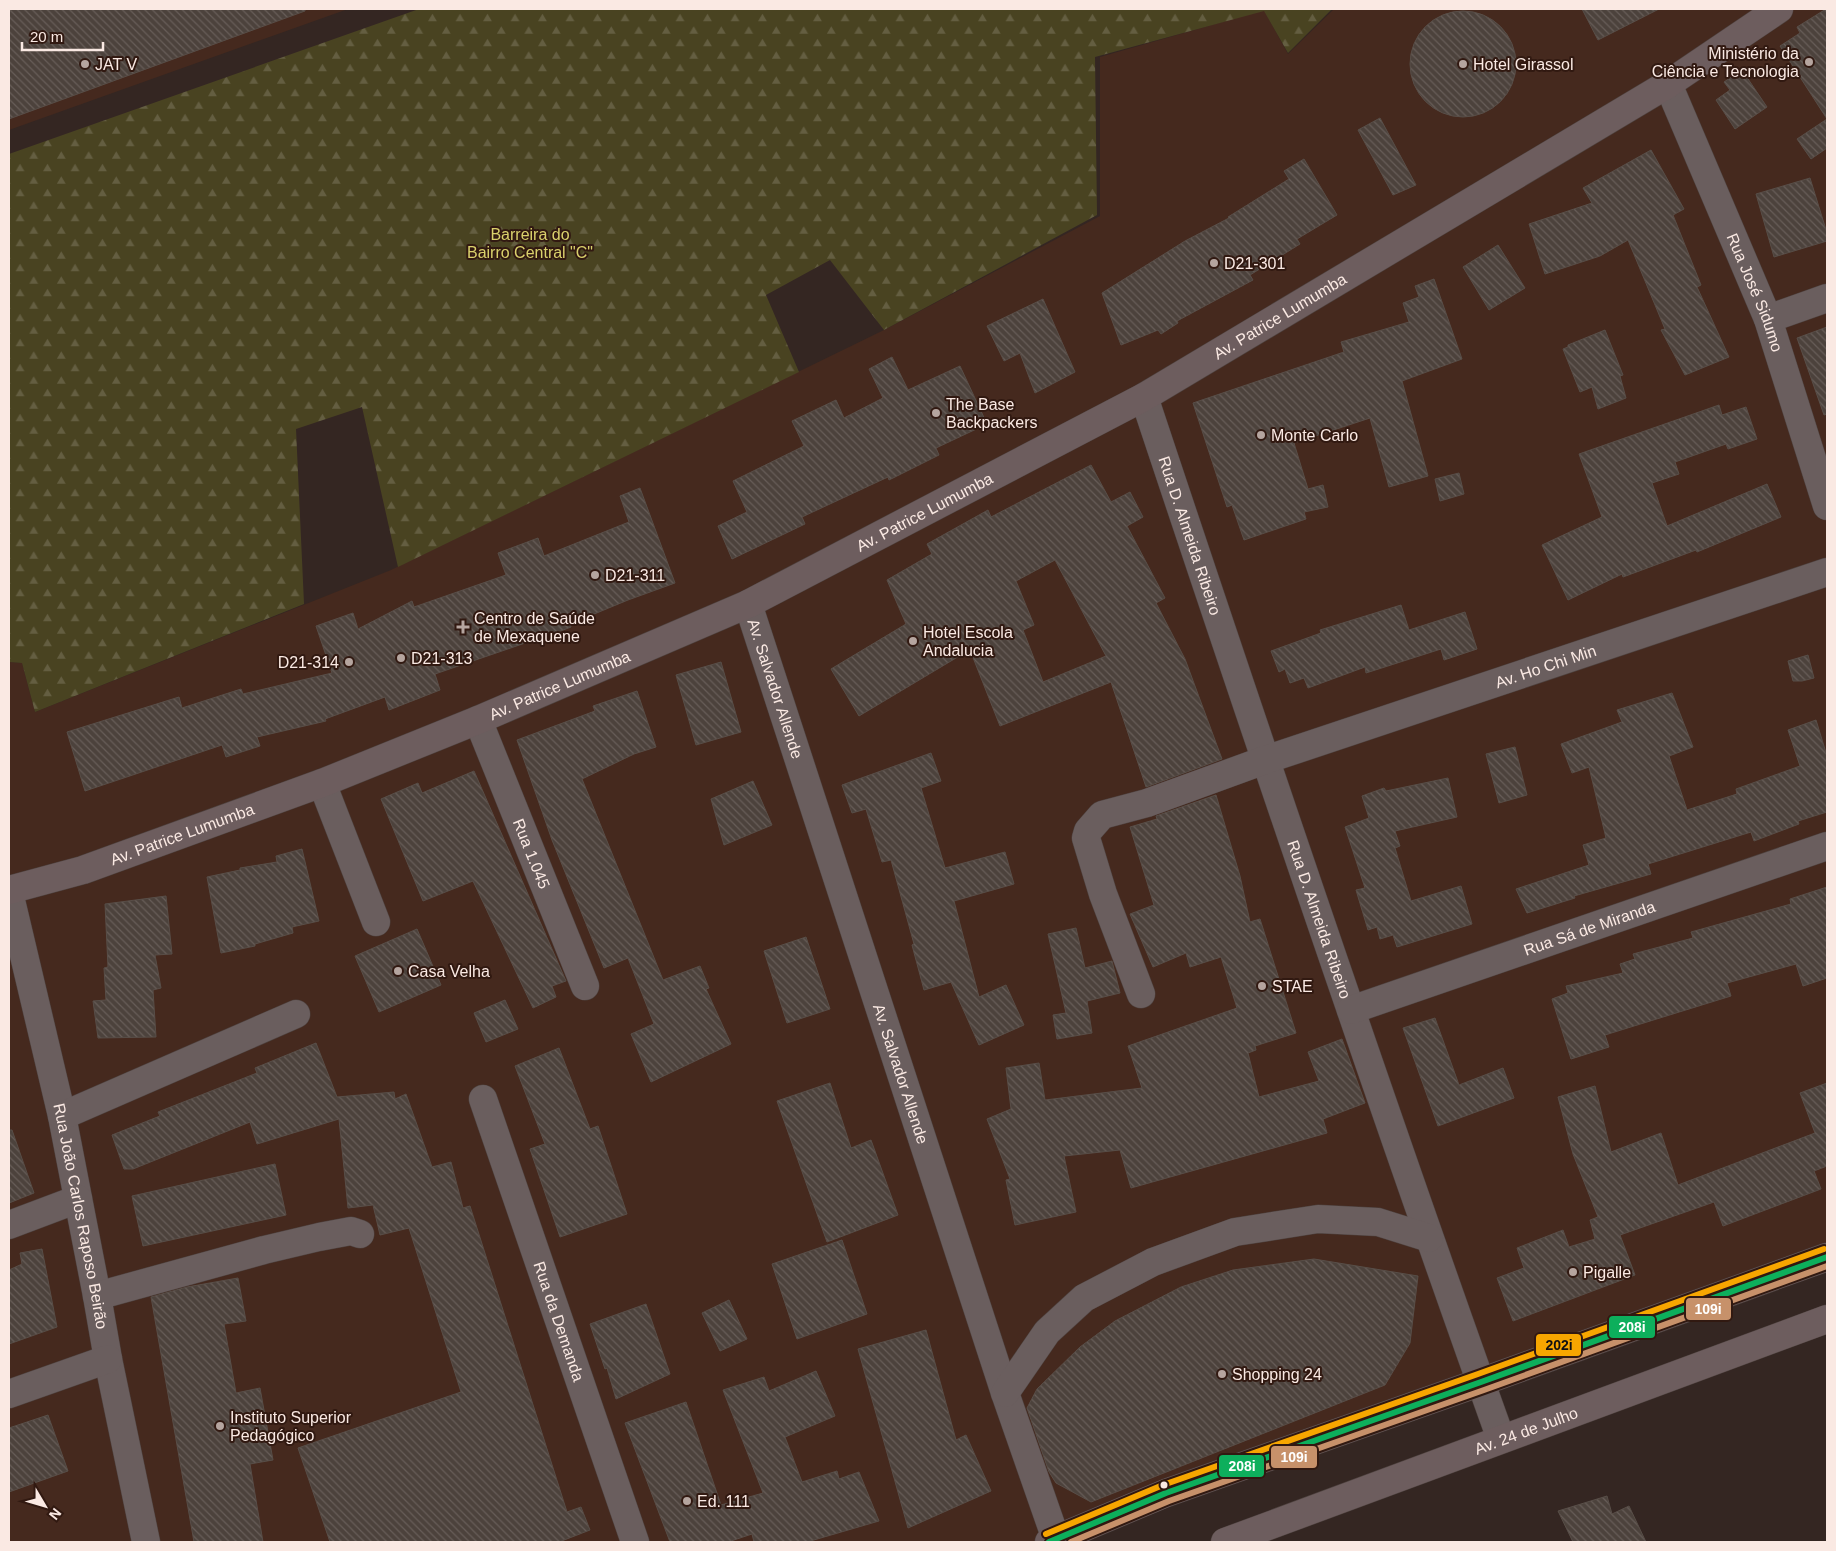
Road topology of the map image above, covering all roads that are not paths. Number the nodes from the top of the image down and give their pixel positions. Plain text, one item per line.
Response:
1 (1778, 9) edge
2 (1668, 84) junction
3 (1827, 298) edge
4 (1768, 319) junction
5 (1144, 397) junction
6 (1827, 506) edge
7 (1827, 572) edge
8 (748, 604) junction
9 (478, 720) junction
10 (1264, 760) junction
11 (322, 783) junction
12 (1827, 846) edge
13 (9, 891) edge
14 (376, 922) dead end
15 (585, 986) dead end
16 (1141, 994) dead end
17 (1351, 1010) junction
18 (296, 1014) dead end
19 (483, 1099) dead end
20 (62, 1116) junction
21 (78, 1199) junction
22 (9, 1225) edge
23 (360, 1234) dead end
24 (1430, 1238) junction
25 (1827, 1256) edge
26 (97, 1296) junction
27 (1827, 1319) edge
28 (108, 1360) junction
29 (1481, 1382) junction
30 (1005, 1393) junction
31 (9, 1394) edge
32 (1501, 1439) junction
33 (1268, 1535) edge
34 (1054, 1541) edge
35 (146, 1542) edge
36 (635, 1542) edge
37 (1225, 1542) edge

1 - 2 main road, Av. Patrice Lumumba
2 - 4 street, Rua José Sidumo
2 - 5 main road, Av. Patrice Lumumba
3 - 4 street
4 - 6 street, Rua José Sidumo
5 - 8 main road, Av. Patrice Lumumba
5 - 10 street, Rua D. Almeida Ribeiro
7 - 10 street, Av. Ho Chi Min
8 - 9 main road, Av. Patrice Lumumba
8 - 30 street, Av. Salvador Allende
9 - 11 main road, Av. Patrice Lumumba
9 - 15 street, Rua 1.045
10 - 16 street, Av. Ho Chi Min
10 - 17 street, Rua D. Almeida Ribeiro
11 - 13 main road, Av. Patrice Lumumba
11 - 14 street
12 - 17 street, Rua Sá de Miranda
13 - 20 street, Rua João Carlos Raposo Beirão
17 - 24 street, Rua D. Almeida Ribeiro
18 - 20 street
19 - 36 street, Rua da Demanda
20 - 21 street, Rua João Carlos Raposo Beirão
21 - 22 street
21 - 26 street, Rua João Carlos Raposo Beirão
23 - 26 street
24 - 29 street, Rua D. Almeida Ribeiro
24 - 30 street
25 - 29 main road
26 - 28 street, Rua João Carlos Raposo Beirão
27 - 32 main road, Av. 24 de Julho
28 - 31 street
28 - 35 street, Rua João Carlos Raposo Beirão
29 - 32 street, Rua D. Almeida Ribeiro
29 - 34 main road
30 - 34 street, Av. Salvador Allende
32 - 33 main road, Av. 24 de Julho
33 - 37 main road, Av. 24 de Julho

